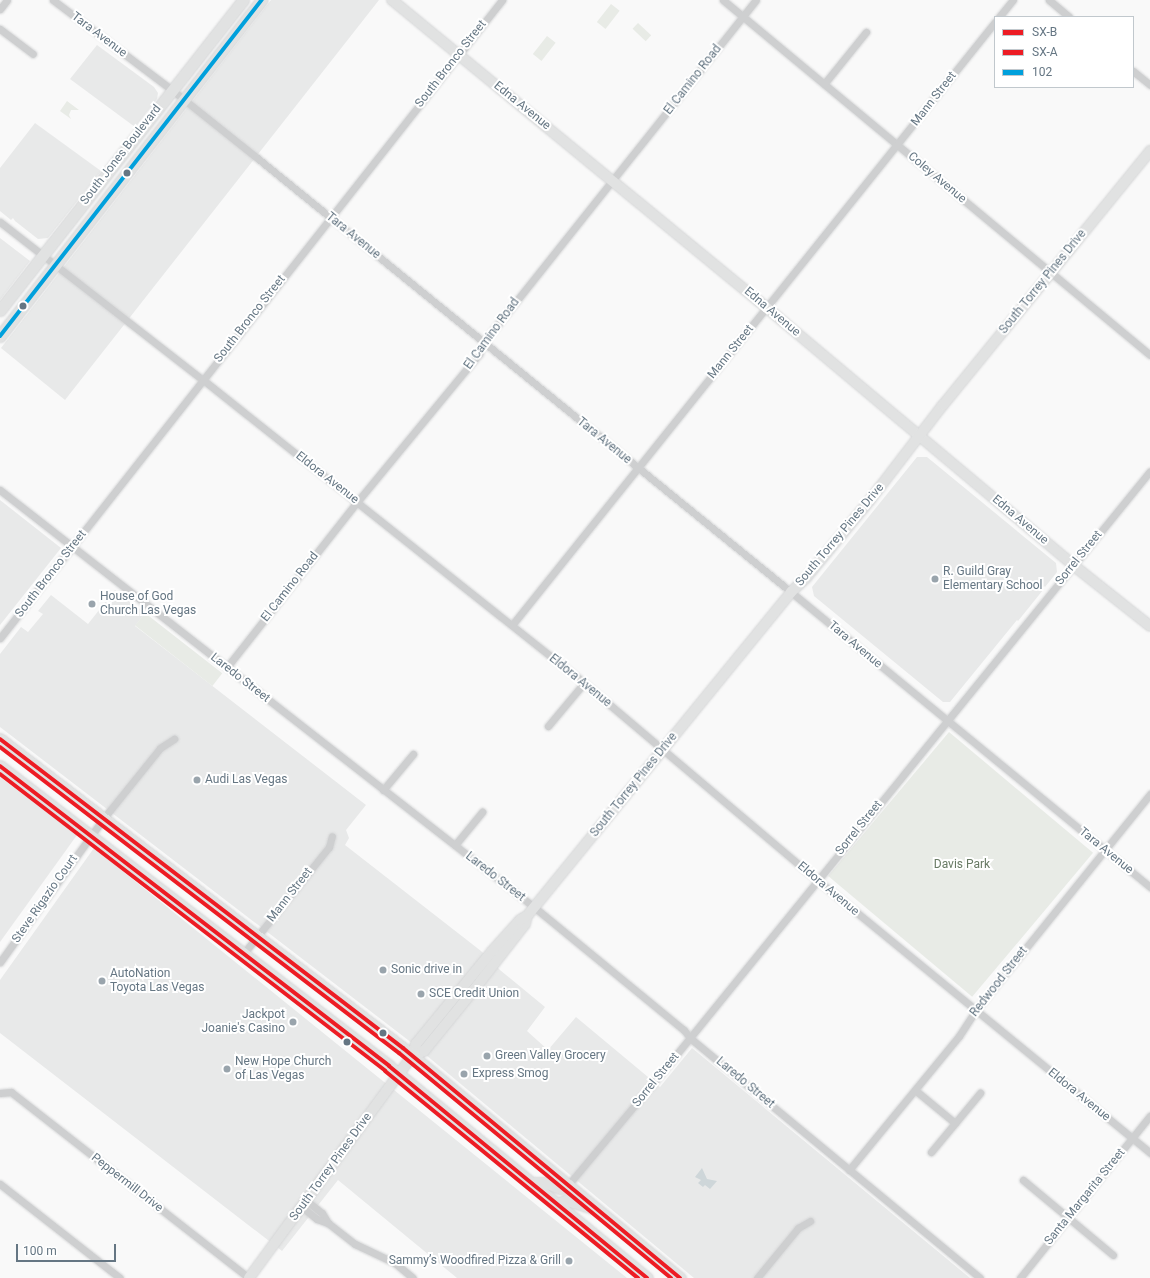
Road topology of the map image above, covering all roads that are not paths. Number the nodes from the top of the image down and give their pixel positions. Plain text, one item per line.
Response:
1 (7, 0) edge
2 (53, 0) edge
3 (242, 0) edge
4 (262, 0) edge
5 (392, 0) edge
6 (502, 0) edge
7 (723, 0) edge
8 (756, 0) edge
9 (1013, 0) edge
10 (1049, 0) edge
11 (0, 8) edge
12 (1000, 16) edge
13 (1068, 16) edge
14 (743, 17) junction
15 (994, 23) edge
16 (0, 29) edge
17 (866, 32) dead end
18 (33, 54) dead end
19 (459, 54) junction
20 (1134, 72) edge
21 (824, 84) junction
22 (1150, 85) edge
23 (172, 90) junction
24 (184, 100) junction
25 (898, 145) junction
26 (1150, 151) edge
27 (613, 180) junction
28 (330, 218) junction
29 (0, 222) edge
30 (43, 255) junction
31 (55, 265) junction
32 (1051, 273) junction
33 (767, 308) junction
34 (0, 310) edge
35 (0, 336) edge
36 (483, 343) junction
37 (1150, 355) edge
38 (202, 380) junction
39 (920, 435) junction
40 (638, 468) junction
41 (1150, 471) edge
42 (0, 490) edge
43 (357, 502) junction
44 (72, 546) junction
45 (1073, 565) junction
46 (791, 592) junction
47 (512, 625) junction
48 (1150, 626) edge
49 (0, 638) edge
50 (227, 667) junction
51 (584, 683) junction
52 (946, 720) junction
53 (548, 726) dead end
54 (0, 739) edge
55 (174, 739) dead end
56 (662, 749) junction
57 (413, 754) dead end
58 (0, 766) edge
59 (383, 790) junction
60 (1150, 794) edge
61 (482, 812) dead end
62 (103, 819) junction
63 (90, 836) junction
64 (332, 836) dead end
65 (455, 845) junction
66 (1105, 850) junction
67 (817, 880) junction
68 (1150, 887) edge
69 (534, 908) junction
70 (527, 916) junction
71 (257, 936) junction
72 (244, 953) junction
73 (484, 960) junction
74 (0, 962) edge
75 (492, 967) junction
76 (975, 1011) junction
77 (690, 1038) junction
78 (412, 1056) junction
79 (398, 1073) junction
80 (914, 1090) junction
81 (1, 1093) edge
82 (980, 1093) dead end
83 (1150, 1116) edge
84 (955, 1123) junction
85 (1132, 1138) junction
86 (931, 1152) dead end
87 (1150, 1153) edge
88 (849, 1170) junction
89 (1023, 1180) dead end
90 (531, 1183) junction
91 (0, 1184) edge
92 (568, 1185) junction
93 (304, 1204) junction
94 (557, 1204) junction
95 (597, 1209) junction
96 (1068, 1217) junction
97 (810, 1221) dead end
98 (1113, 1255) dead end
99 (120, 1278) edge
100 (249, 1278) edge
101 (413, 1278) edge
102 (647, 1278) edge
103 (680, 1278) edge
104 (757, 1278) edge
105 (980, 1278) edge
106 (1020, 1278) edge

1 - 11 street
2 - 23 street, Tara Avenue
3 - 23 main road, South Jones Boulevard
4 - 24 main road, South Jones Boulevard
5 - 19 street, Edna Avenue
6 - 19 street, South Bronco Street
7 - 14 street, Coley Avenue
8 - 14 street, El Camino Road
9 - 12 street
10 - 13 street
14 - 21 street, Coley Avenue
14 - 27 street, El Camino Road
15 - 25 street, Mann Street
16 - 18 street
17 - 21 street
19 - 27 street, Edna Avenue
19 - 28 street, South Bronco Street
20 - 22 street
21 - 25 street, Coley Avenue
23 - 24 street, Tara Avenue
23 - 30 main road, South Jones Boulevard
24 - 28 street, Tara Avenue
24 - 31 main road, South Jones Boulevard
25 - 32 street, Coley Avenue
25 - 33 street, Mann Street
26 - 32 street, South Torrey Pines Drive
27 - 33 street, Edna Avenue
27 - 36 street, El Camino Road
28 - 36 street, Tara Avenue
28 - 38 street, South Bronco Street
29 - 30 street, Eldora Avenue
30 - 31 street, Eldora Avenue
30 - 34 main road, South Jones Boulevard
31 - 35 main road, South Jones Boulevard
31 - 38 street, Eldora Avenue
32 - 37 street, Coley Avenue
32 - 39 street, South Torrey Pines Drive
33 - 39 street, Edna Avenue
33 - 40 street, Mann Street
36 - 40 street, Tara Avenue
36 - 43 street, El Camino Road
38 - 43 street, Eldora Avenue
38 - 44 street, South Bronco Street
39 - 45 street, Edna Avenue
39 - 46 street, South Torrey Pines Drive
40 - 46 street, Tara Avenue
40 - 47 street, Mann Street
41 - 45 street, Sorrel Street
42 - 44 street, Laredo Street
43 - 47 street, Eldora Avenue
43 - 50 street, El Camino Road
44 - 49 street, South Bronco Street
44 - 50 street, Laredo Street
45 - 48 street, Edna Avenue
45 - 52 street, Sorrel Street
46 - 52 street, Tara Avenue
46 - 56 street, South Torrey Pines Drive
47 - 51 street, Eldora Avenue
50 - 59 street, Laredo Street
51 - 53 street
51 - 56 street, Eldora Avenue
52 - 66 street, Tara Avenue
52 - 67 street, Sorrel Street
54 - 62 main road
55 - 62 street
56 - 67 street, Eldora Avenue
56 - 69 street, South Torrey Pines Drive
57 - 59 street
58 - 63 main road
59 - 65 street, Laredo Street
60 - 66 street, Redwood Street
61 - 65 street
62 - 63 street
62 - 71 main road
63 - 72 main road
63 - 74 street, Steve Rigazio Court
64 - 71 street, Mann Street
65 - 69 street, Laredo Street
66 - 68 street, Tara Avenue
66 - 76 street, Redwood Street
67 - 76 street, Eldora Avenue
67 - 77 street, Sorrel Street
69 - 70 street, South Torrey Pines Drive
69 - 77 street, Laredo Street
70 - 73 street, South Torrey Pines Drive
70 - 75 street, South Torrey Pines Drive
71 - 72 street, Mann Street
71 - 78 main road
72 - 79 main road
73 - 75 street
73 - 78 street, South Torrey Pines Drive
75 - 78 street, South Torrey Pines Drive
76 - 80 street, Redwood Street
76 - 85 street, Eldora Avenue
77 - 88 street, Laredo Street
77 - 92 street, Sorrel Street
78 - 79 street, South Torrey Pines Drive
78 - 92 main road
79 - 90 main road
79 - 93 street, South Torrey Pines Drive
80 - 84 street
80 - 88 street, Redwood Street
81 - 100 street, Peppermill Drive
82 - 84 street
83 - 85 street, Santa Margarita Street
84 - 86 street
85 - 87 street, Eldora Avenue
85 - 96 street, Santa Margarita Street
88 - 105 street, Laredo Street
89 - 96 street
90 - 92 main road
90 - 94 main road
91 - 99 street
92 - 95 main road
93 - 100 street, South Torrey Pines Drive
93 - 101 street
94 - 95 main road
94 - 102 main road
95 - 103 main road
96 - 98 street
96 - 106 street, Santa Margarita Street
97 - 104 street

